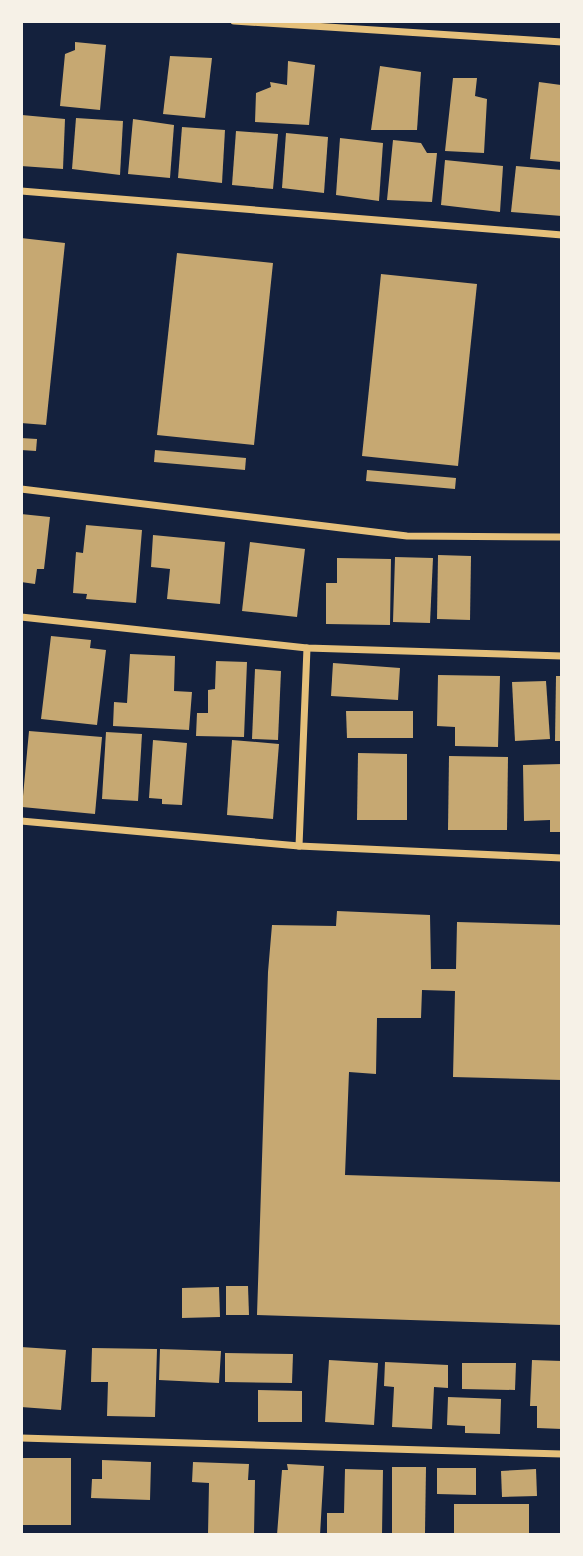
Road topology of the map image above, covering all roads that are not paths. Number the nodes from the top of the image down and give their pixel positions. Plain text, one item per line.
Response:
1 (234, 21) edge
2 (562, 42) edge
3 (21, 191) edge
4 (562, 235) edge
5 (21, 489) edge
6 (562, 537) edge
7 (21, 617) edge
8 (307, 648) junction
9 (562, 656) edge
10 (21, 821) edge
11 (299, 846) junction
12 (562, 858) edge
13 (21, 1438) edge
14 (562, 1454) edge

1 - 2 street
3 - 4 street
5 - 6 street
7 - 8 street
8 - 9 street
8 - 11 street
10 - 11 street
11 - 12 street
13 - 14 street

